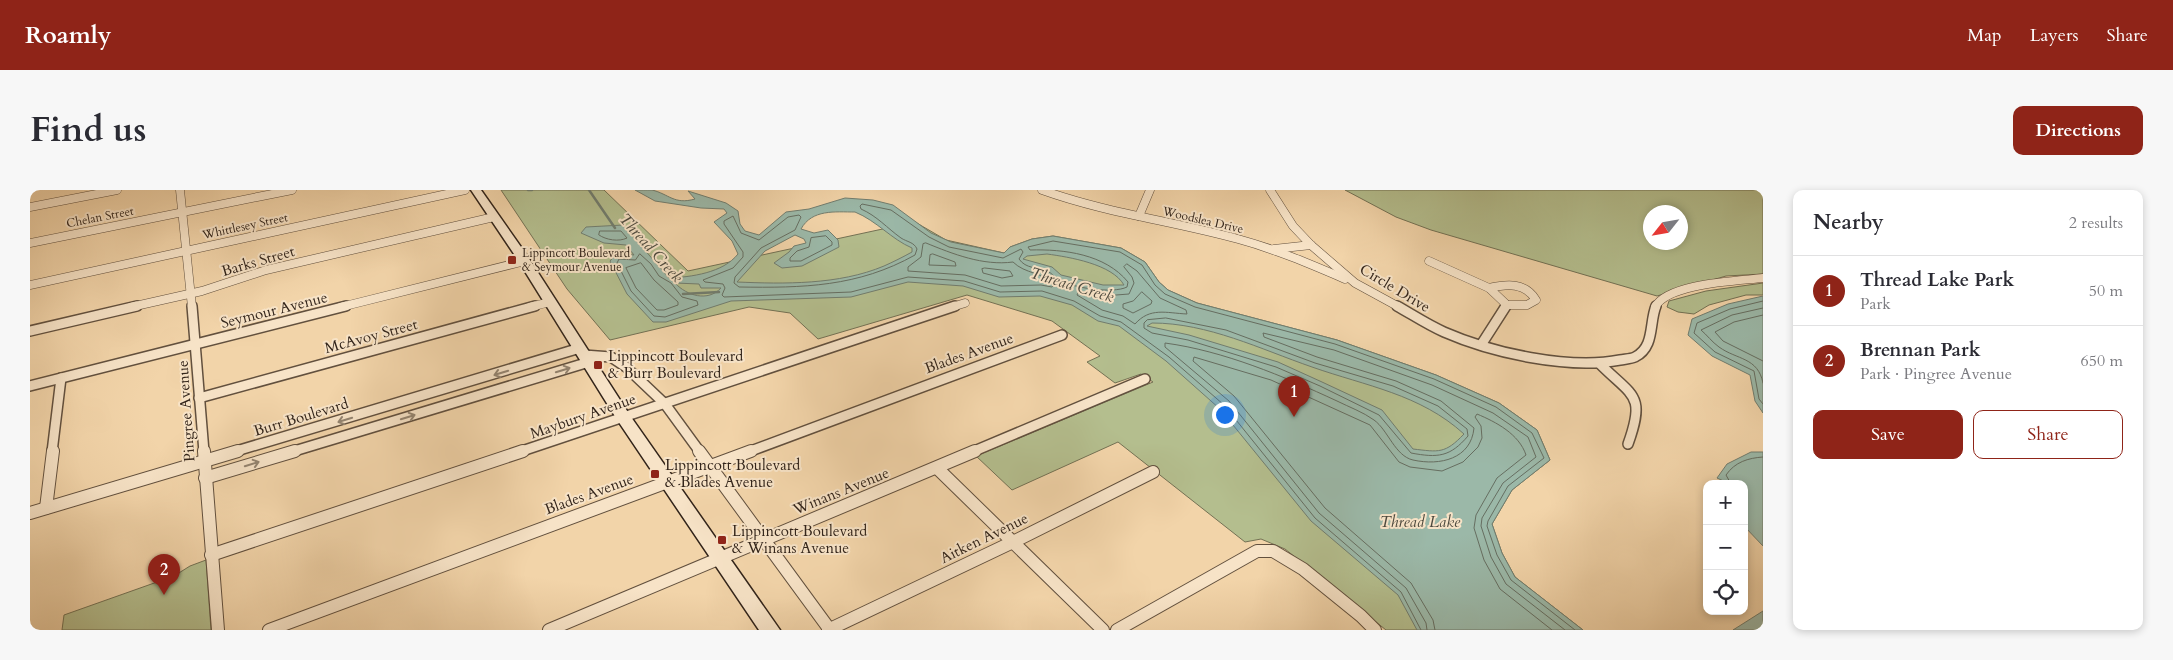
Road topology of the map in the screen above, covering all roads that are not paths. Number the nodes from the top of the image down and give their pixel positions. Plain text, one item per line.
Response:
1 (118, 190) edge
2 (180, 190) edge
3 (292, 190) edge
4 (465, 190) edge
5 (476, 190) edge
6 (1042, 190) edge
7 (1150, 190) edge
8 (1270, 190) edge
9 (30, 206) edge
10 (182, 212) junction
11 (1139, 216) junction
12 (494, 217) junction
13 (30, 243) edge
14 (1311, 245) junction
15 (1273, 249) junction
16 (187, 250) junction
17 (524, 261) junction
18 (1429, 261) dead end
19 (1763, 278) edge
20 (1355, 283) junction
21 (30, 284) edge
22 (1489, 288) junction
23 (190, 294) junction
24 (550, 302) junction
25 (965, 304) dead end
26 (1507, 305) junction
27 (30, 332) edge
28 (1062, 335) dead end
29 (196, 344) junction
30 (1481, 345) junction
31 (585, 355) junction
32 (1600, 364) junction
33 (61, 378) junction
34 (1145, 380) dead end
35 (30, 386) edge
36 (199, 398) junction
37 (665, 404) junction
38 (624, 418) junction
39 (1628, 444) dead end
40 (205, 462) junction
41 (710, 466) junction
42 (937, 468) junction
43 (1153, 472) dead end
44 (205, 478) junction
45 (668, 481) junction
46 (46, 508) junction
47 (30, 513) edge
48 (762, 540) junction
49 (1015, 541) junction
50 (211, 555) junction
51 (721, 558) junction
52 (218, 630) edge
53 (268, 630) edge
54 (549, 630) edge
55 (770, 630) edge
56 (829, 630) edge
57 (1103, 630) edge
58 (1117, 630) edge
59 (1375, 630) edge

1 - 9 street
2 - 10 street, Pingree Avenue
3 - 10 street, Chelan Street
4 - 16 street, Whittlesey Street
5 - 12 street
6 - 11 street, Woodslea Drive
7 - 11 street
8 - 14 street, Circle Drive
10 - 13 street, Chelan Street
10 - 16 street, Pingree Avenue
11 - 15 street, Woodslea Drive
12 - 17 street
12 - 23 street, Barks Street
14 - 15 street, Woodslea Drive
14 - 20 street, Circle Drive
15 - 20 street, Woodslea Drive
16 - 21 street, Whittlesey Street
16 - 23 street, Pingree Avenue
17 - 24 street
17 - 29 street, Seymour Avenue
18 - 22 street
19 - 32 street, Circle Drive
20 - 30 street, Circle Drive
22 - 26 street
22 - 26 street
23 - 27 street, Barks Street
23 - 29 street, Pingree Avenue
24 - 31 street
24 - 36 street, McAvoy Street
25 - 37 street, Maybury Avenue
26 - 30 street
28 - 41 street, Blades Avenue
29 - 33 street, Seymour Avenue
29 - 36 street, Pingree Avenue
30 - 32 street, Circle Drive
31 - 37 street
31 - 38 street
31 -> 40 street, Burr Boulevard
44 -> 31 street, Burr Boulevard
32 - 39 street
33 - 35 street, Seymour Avenue
33 - 46 street
34 - 42 street, Winans Avenue
36 - 40 street, Pingree Avenue
37 - 38 street, Maybury Avenue
37 - 41 street
38 - 45 street
38 - 50 street, Maybury Avenue
40 - 44 street, Pingree Avenue
40 - 46 street, Burr Boulevard
41 - 45 street, Blades Avenue
41 - 48 street
42 - 48 street, Winans Avenue
42 - 49 street
43 - 49 street, Aitken Avenue
44 - 50 street, Pingree Avenue
45 - 51 street
45 - 53 street, Blades Avenue
46 - 47 street, Burr Boulevard
48 - 51 street, Winans Avenue
48 - 56 street
49 - 56 street, Aitken Avenue
49 - 57 street
50 - 52 street, Pingree Avenue
51 - 54 street, Winans Avenue
51 - 55 street
58 - 59 street

